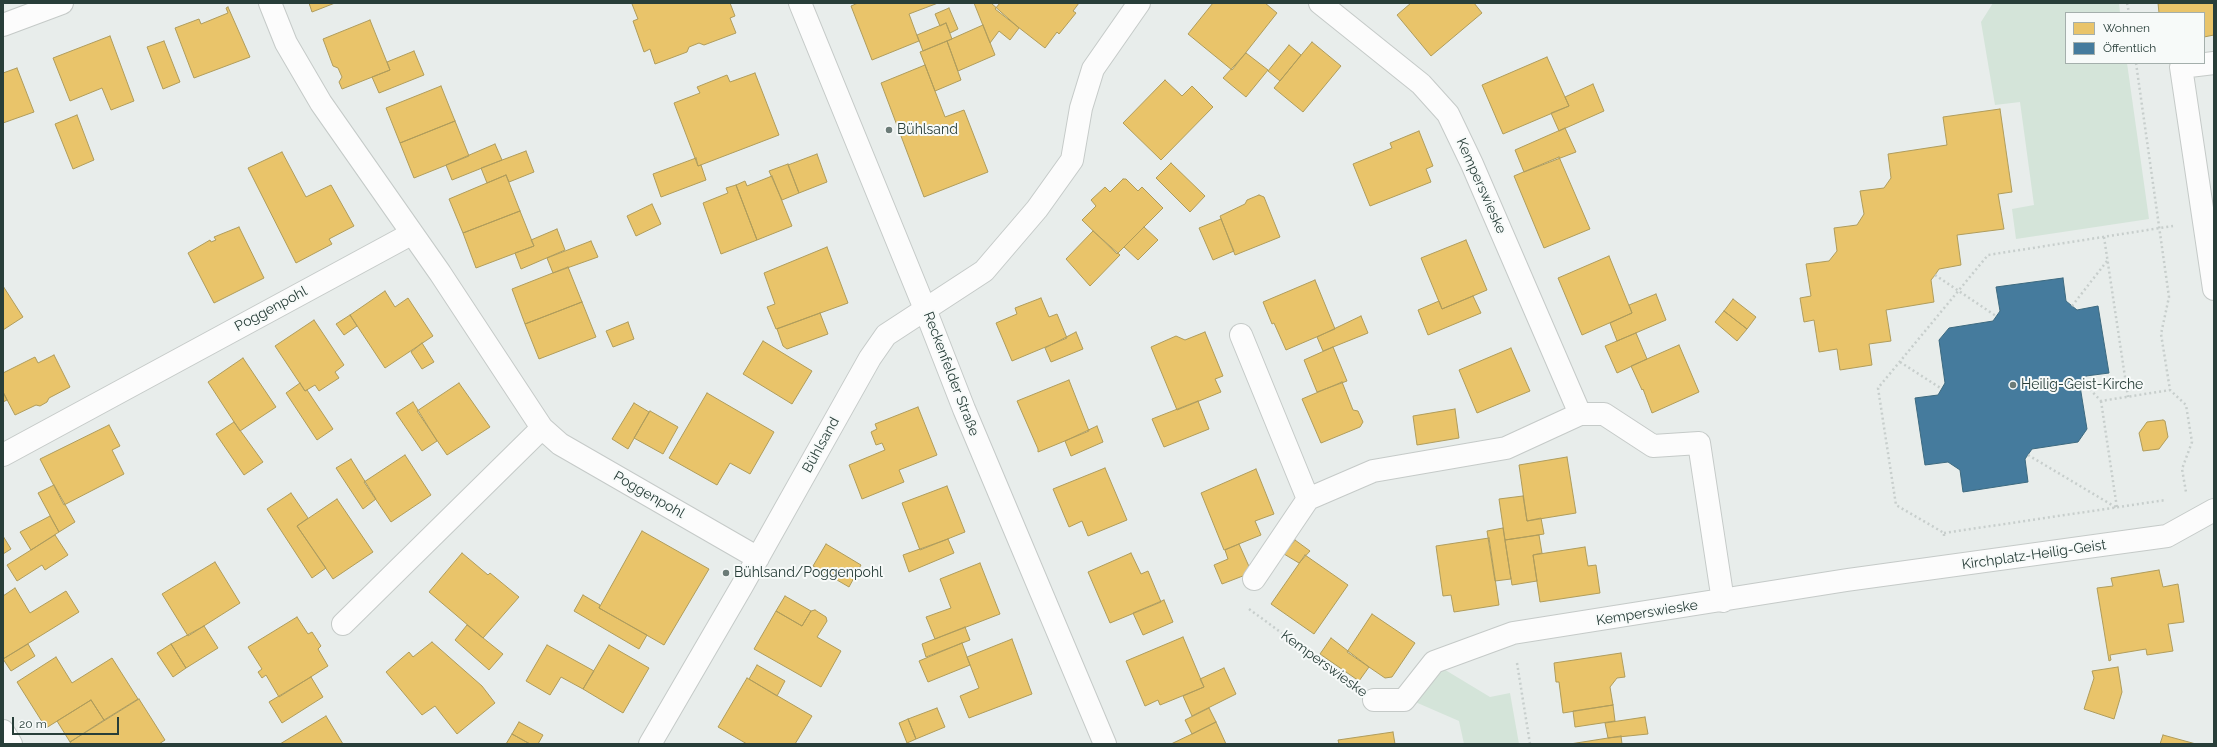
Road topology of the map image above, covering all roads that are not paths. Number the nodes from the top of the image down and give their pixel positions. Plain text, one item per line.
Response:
1 (62, 3) edge
2 (270, 3) edge
3 (800, 3) edge
4 (1139, 3) edge
5 (1320, 3) edge
6 (3, 25) edge
7 (2214, 63) edge
8 (411, 234) junction
9 (2214, 289) edge
10 (926, 309) junction
11 (1242, 335) dead end
12 (1580, 414) junction
13 (542, 428) junction
14 (3, 455) edge
15 (1308, 499) junction
16 (2214, 510) edge
17 (758, 558) junction
18 (1254, 579) road end
19 (1847, 580) joint
20 (1723, 601) junction
21 (343, 624) dead end
22 (1374, 700) road end
23 (3, 731) edge
24 (11, 744) edge
25 (650, 744) edge
26 (1105, 744) edge

1 - 6 street
2 - 8 street, Poggenpohl
3 - 10 street, Reckenfelder Straße
4 - 10 street, Bühlsand
5 - 12 street, Kemperswieske
7 - 9 street
8 - 13 street, Poggenpohl
8 - 14 street, Poggenpohl
10 - 17 street, Bühlsand
10 - 26 street, Reckenfelder Straße
11 - 15 street
12 - 15 street
12 - 20 street
13 - 17 street, Poggenpohl
13 - 21 street
15 - 18 street
16 - 19 street, Kirchplatz-Heilig-Geist
17 - 25 street, Bühlsand
19 - 20 street, Kemperswieske
20 - 22 street, Kemperswieske
23 - 24 street

